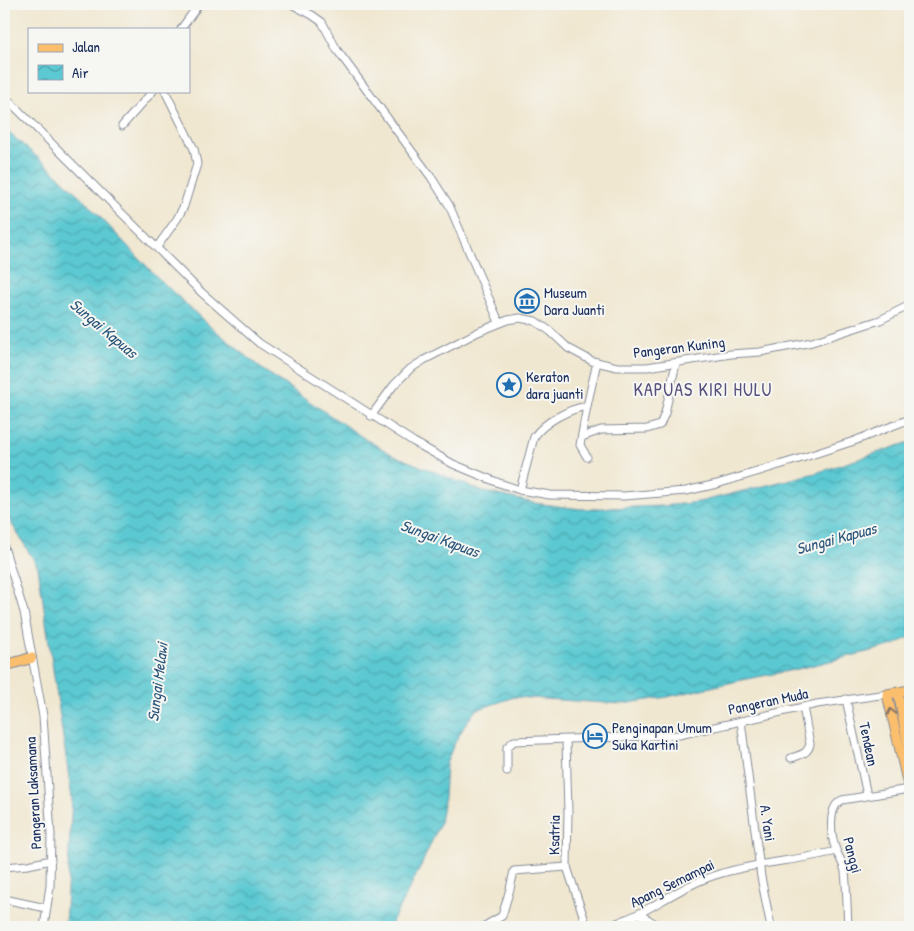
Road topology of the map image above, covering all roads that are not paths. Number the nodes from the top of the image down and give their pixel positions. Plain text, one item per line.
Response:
1 (199, 4) edge
2 (291, 4) edge
3 (182, 28) edge
4 (152, 92) edge
5 (166, 92) edge
6 (4, 96) edge
7 (122, 126) dead end
8 (157, 247) junction
9 (910, 305) edge
10 (499, 322) junction
11 (597, 362) junction
12 (676, 363) junction
13 (587, 406) junction
14 (371, 416) junction
15 (910, 419) edge
16 (582, 437) junction
17 (586, 457) dead end
18 (520, 490) junction
19 (4, 547) edge
20 (32, 658) junction
21 (4, 666) edge
22 (910, 690) edge
23 (898, 692) junction
24 (887, 694) junction
25 (846, 699) junction
26 (803, 707) junction
27 (740, 721) junction
28 (566, 740) junction
29 (910, 757) edge
30 (792, 758) dead end
31 (507, 771) dead end
32 (910, 791) edge
33 (867, 795) junction
34 (836, 850) junction
35 (50, 860) junction
36 (760, 865) junction
37 (4, 867) edge
38 (567, 867) junction
39 (4, 898) edge
40 (46, 908) junction
41 (639, 914) junction
42 (44, 927) edge
43 (483, 927) edge
44 (587, 927) edge
45 (609, 927) edge
46 (661, 927) edge
47 (771, 927) edge
48 (848, 927) edge

1 - 3 street
2 - 10 street
4 - 7 street
5 - 8 street
6 - 8 street
8 - 14 street
9 - 12 street, Pangeran Kuning
10 - 11 street, Pangeran Kuning
10 - 14 street, Pangeran Kuning
11 - 12 street, Pangeran Kuning
11 - 13 street
12 - 16 street
13 - 16 street
13 - 18 street
14 - 18 street
15 - 18 street
16 - 17 street
19 - 20 street, Pangeran Laksamana
20 - 21 highway
20 - 35 street, Pangeran Laksamana
22 - 23 main road
23 - 24 main road
23 - 29 main road
24 - 25 street, Pangeran Muda
32 -> 24 main road
25 - 26 street, Pangeran Muda
25 - 33 street, Tendean
26 - 27 street, Pangeran Muda
26 - 30 street
27 - 28 street, Pangeran Muda
27 - 36 street, A. Yani
28 - 31 street, Pangeran Muda
28 - 38 street, Ksatria
32 - 33 street
33 - 34 street, Panggi
34 - 36 street, Apang Semampai
34 - 48 street, Panggi
35 - 37 street
35 - 40 street, Pangeran Laksamana
36 - 41 street, Apang Semampai
36 - 47 street, A. Yani
38 - 43 street
38 - 44 street, Ksatria
39 - 40 street
40 - 42 street, Pangeran Laksamana
41 - 45 street, Apang Semampai
41 - 46 street

